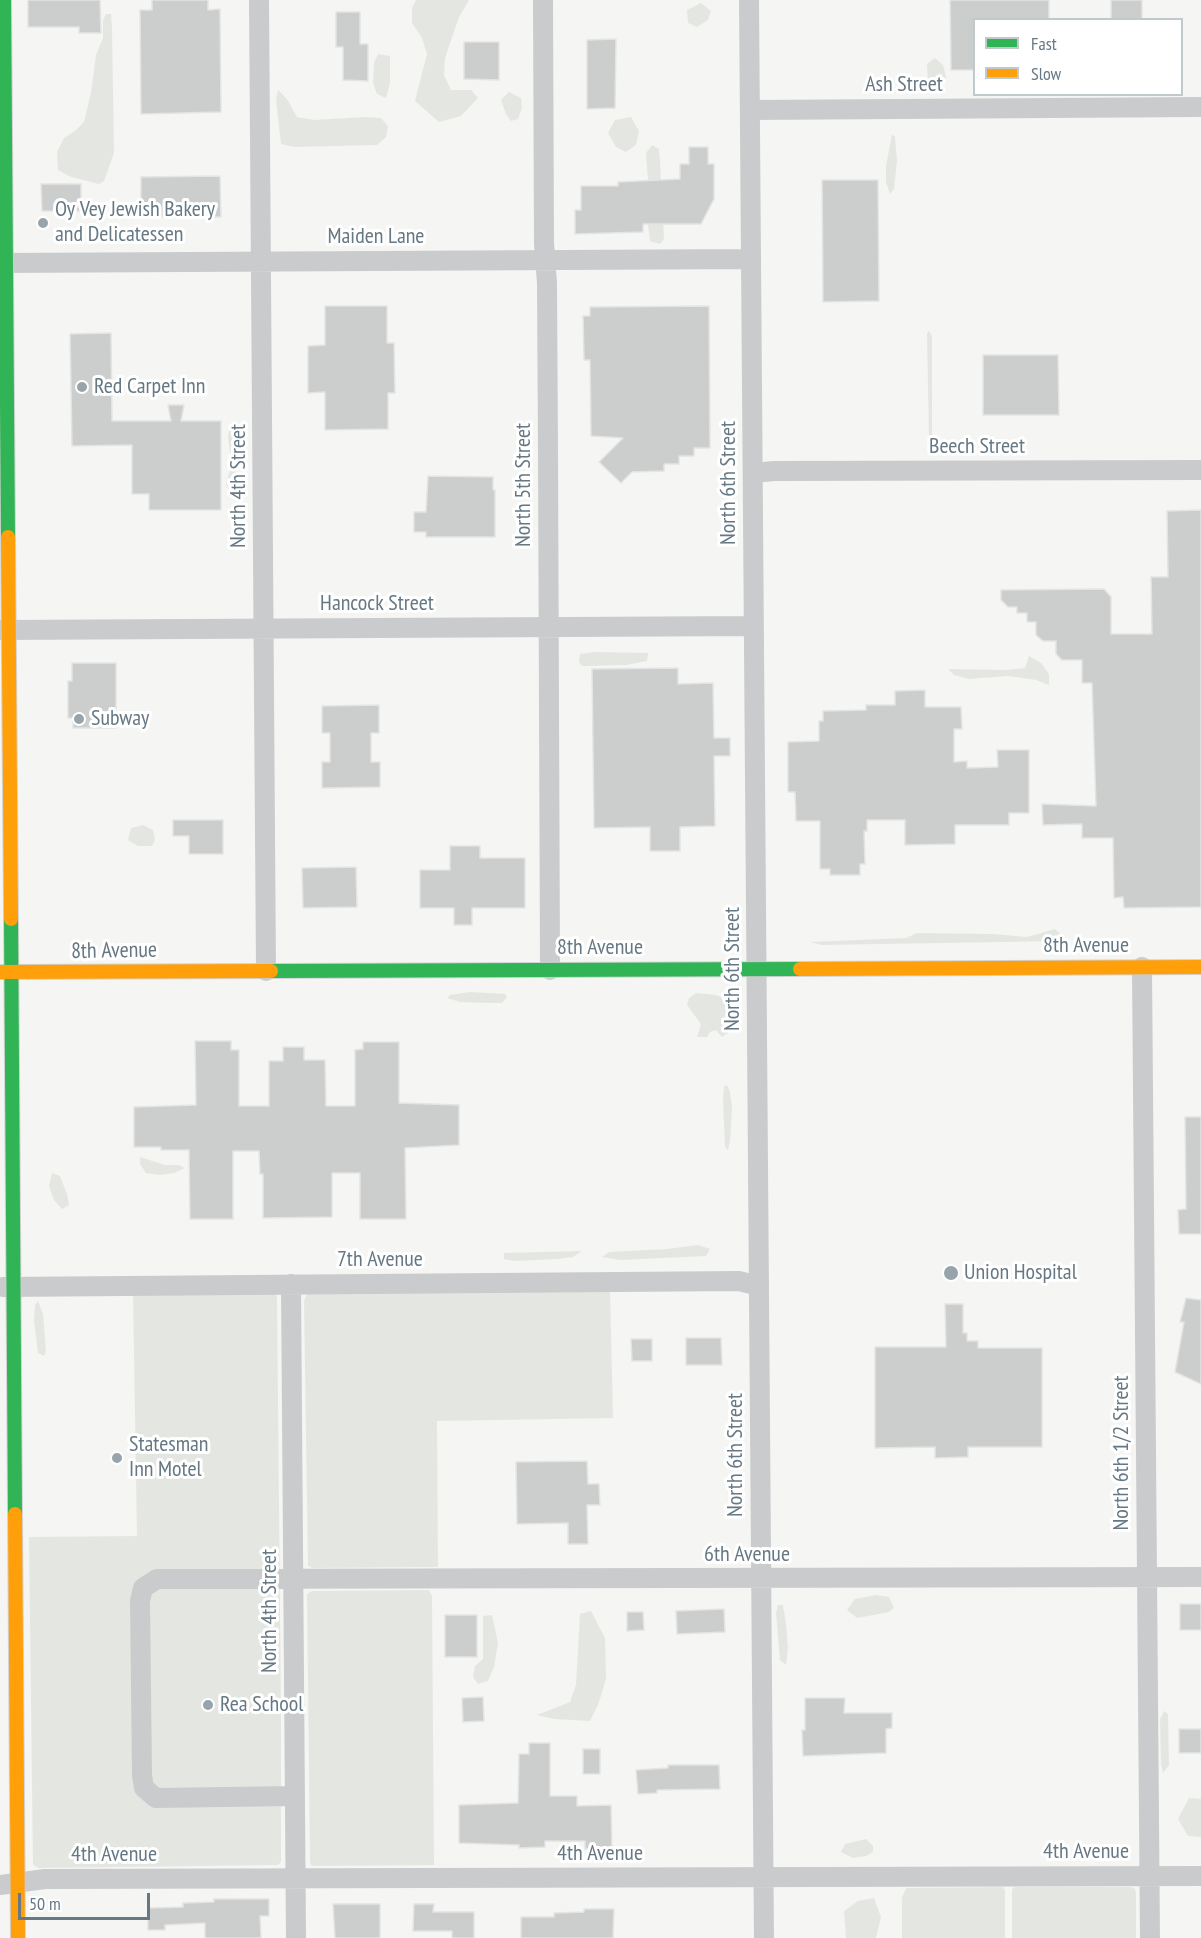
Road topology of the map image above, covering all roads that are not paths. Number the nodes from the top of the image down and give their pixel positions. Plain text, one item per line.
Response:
1 (4, 0) edge
2 (259, 0) edge
3 (543, 0) edge
4 (749, 0) edge
5 (1201, 107) edge
6 (750, 110) junction
7 (751, 259) junction
8 (545, 260) junction
9 (262, 261) junction
10 (3, 262) edge
11 (1201, 470) edge
12 (753, 473) junction
13 (754, 626) junction
14 (548, 627) junction
15 (264, 628) junction
16 (4, 630) edge
17 (1142, 967) junction
18 (1201, 967) edge
19 (757, 969) junction
20 (550, 970) junction
21 (266, 971) junction
22 (6, 972) edge
23 (291, 1284) junction
24 (7, 1286) edge
25 (759, 1286) junction
26 (1147, 1577) junction
27 (1201, 1577) edge
28 (761, 1579) junction
29 (293, 1580) junction
30 (295, 1796) junction
31 (1149, 1876) junction
32 (1201, 1876) edge
33 (763, 1877) junction
34 (296, 1878) junction
35 (9, 1884) edge
36 (18, 1938) edge
37 (296, 1938) edge
38 (764, 1938) edge
39 (1150, 1938) edge

1 - 10 main road
2 - 9 street, North 4th Street
3 - 8 street, North 5th Street
4 - 6 street, North 6th Street
5 - 6 street, Ash Street
6 - 7 street, North 6th Street
7 - 8 street, Maiden Lane
7 - 12 street, North 6th Street
8 - 9 street, Maiden Lane
8 - 14 street, North 5th Street
9 - 10 street, Maiden Lane
9 - 15 street, North 4th Street
10 - 16 main road
11 - 12 street, Beech Street
12 - 13 street, North 6th Street
13 - 14 street, Hancock Street
13 - 19 street, North 6th Street
14 - 15 street, Hancock Street
14 - 20 street, North 5th Street
15 - 16 street, Hancock Street
15 - 21 street, North 4th Street
16 - 22 main road
17 - 18 main road, 8th Avenue
17 - 19 main road, 8th Avenue
17 - 26 street, North 6th 1/2 Street
19 - 20 main road, 8th Avenue
19 - 25 street, North 6th Street
20 - 21 main road, 8th Avenue
21 - 22 main road, 8th Avenue
22 - 24 main road
23 - 24 street, 7th Avenue
23 - 25 street, 7th Avenue
23 - 29 street, North 4th Street
24 - 35 main road
25 - 28 street, North 6th Street
26 - 27 street, 6th Avenue
26 - 28 street, 6th Avenue
26 - 31 street, North 6th 1/2 Street
28 - 29 street, 6th Avenue
28 - 33 street, North 6th Street
29 - 30 street, North 4th Street
29 - 30 street, 6th Avenue
30 - 34 street, North 4th Street
31 - 32 street, 4th Avenue
31 - 33 street, 4th Avenue
31 - 39 street, North 6th 1/2 Street
33 - 34 street, 4th Avenue
33 - 38 street, North 6th Street
34 - 35 street, 4th Avenue
34 - 37 street, North 4th Street
35 - 36 main road

